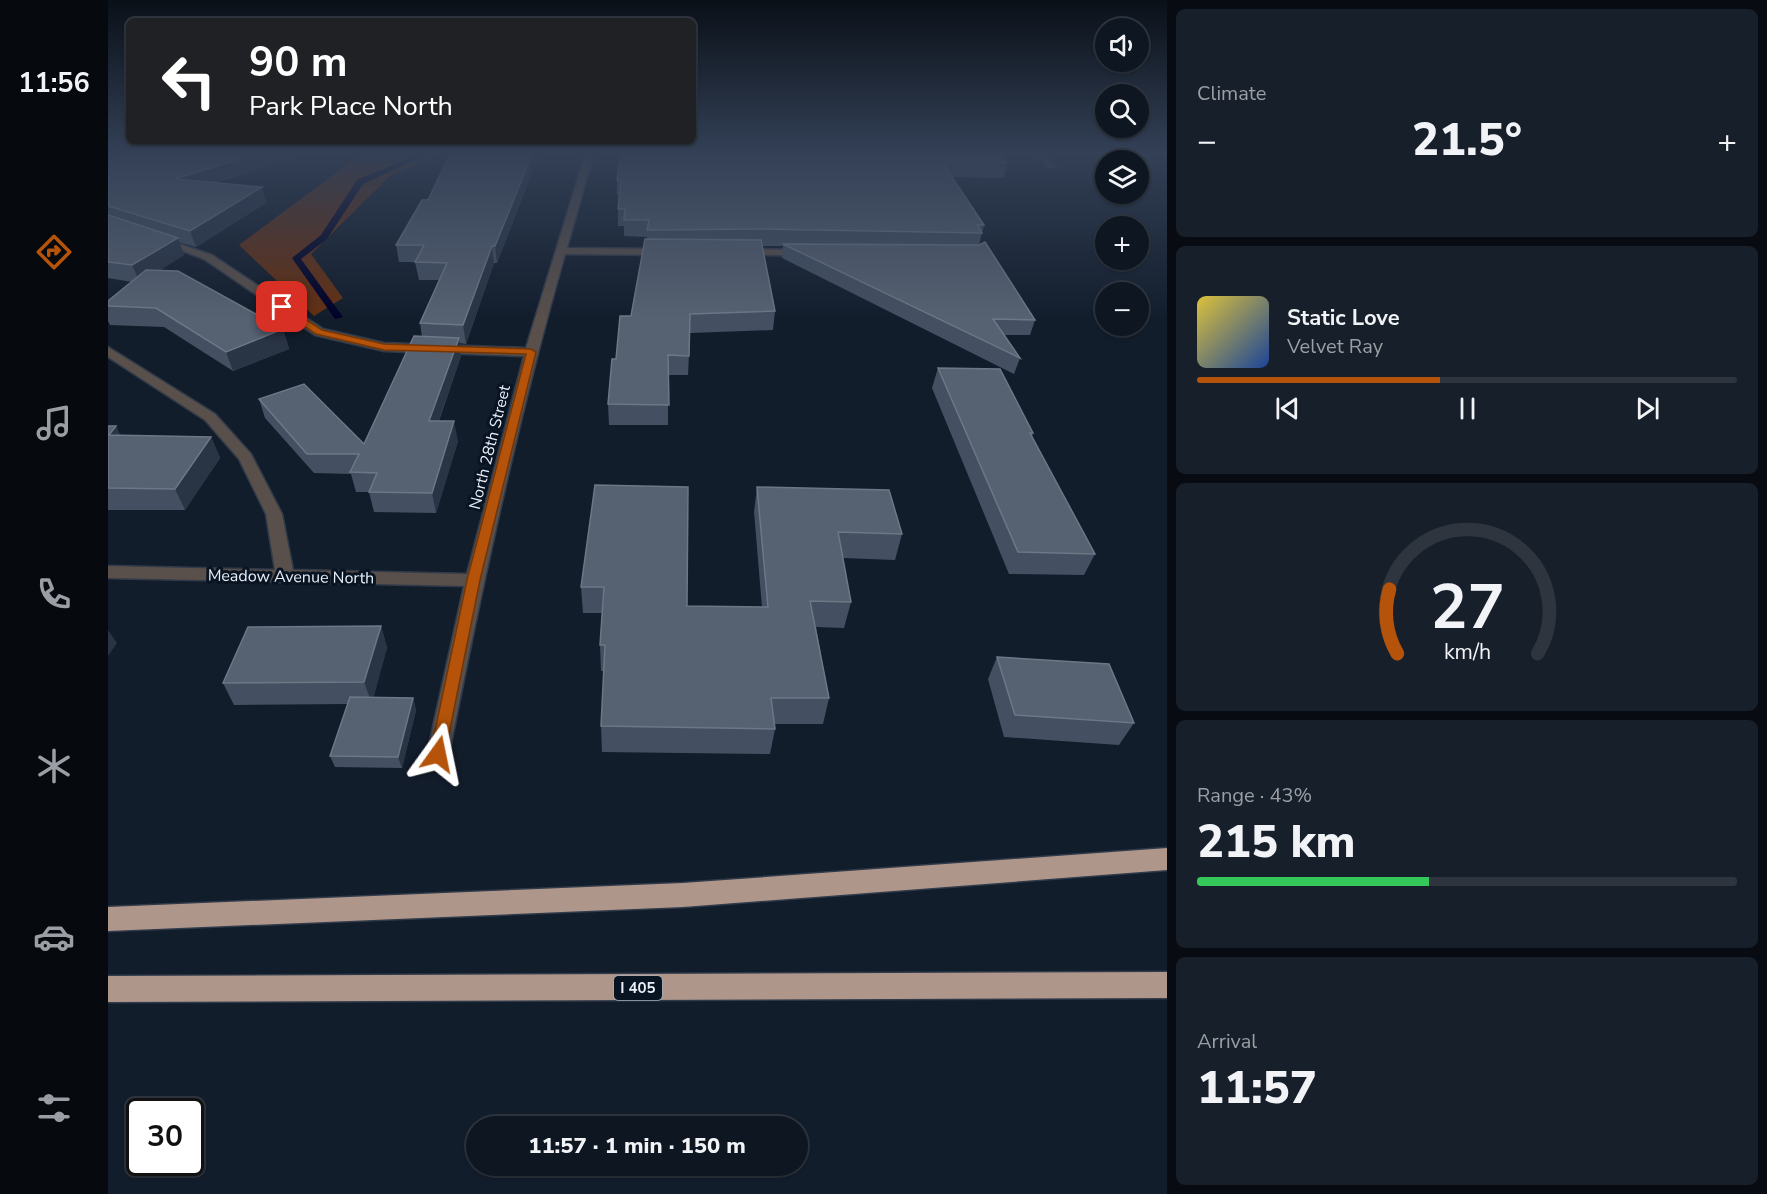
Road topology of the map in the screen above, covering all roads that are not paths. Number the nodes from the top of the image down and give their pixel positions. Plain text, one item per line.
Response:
1 (573, 208) edge
2 (141, 234) edge
3 (559, 251) junction
4 (678, 252) edge
5 (726, 252) edge
6 (821, 253) edge
7 (108, 351) edge
8 (531, 352) junction
9 (108, 572) edge
10 (285, 576) junction
11 (474, 580) junction
12 (438, 754) dead end
13 (1167, 859) edge
14 (108, 919) edge
15 (1167, 985) edge
16 (108, 988) edge

1 - 3 street, North 28th Street
2 - 8 street
3 - 4 street
3 - 8 street, North 28th Street
5 - 6 street
7 - 10 street
8 - 11 street, North 28th Street
9 - 10 street, Meadow Avenue North
10 - 11 street, Meadow Avenue North
11 - 12 street, North 28th Street
13 - 14 highway
15 - 16 highway, I 405

